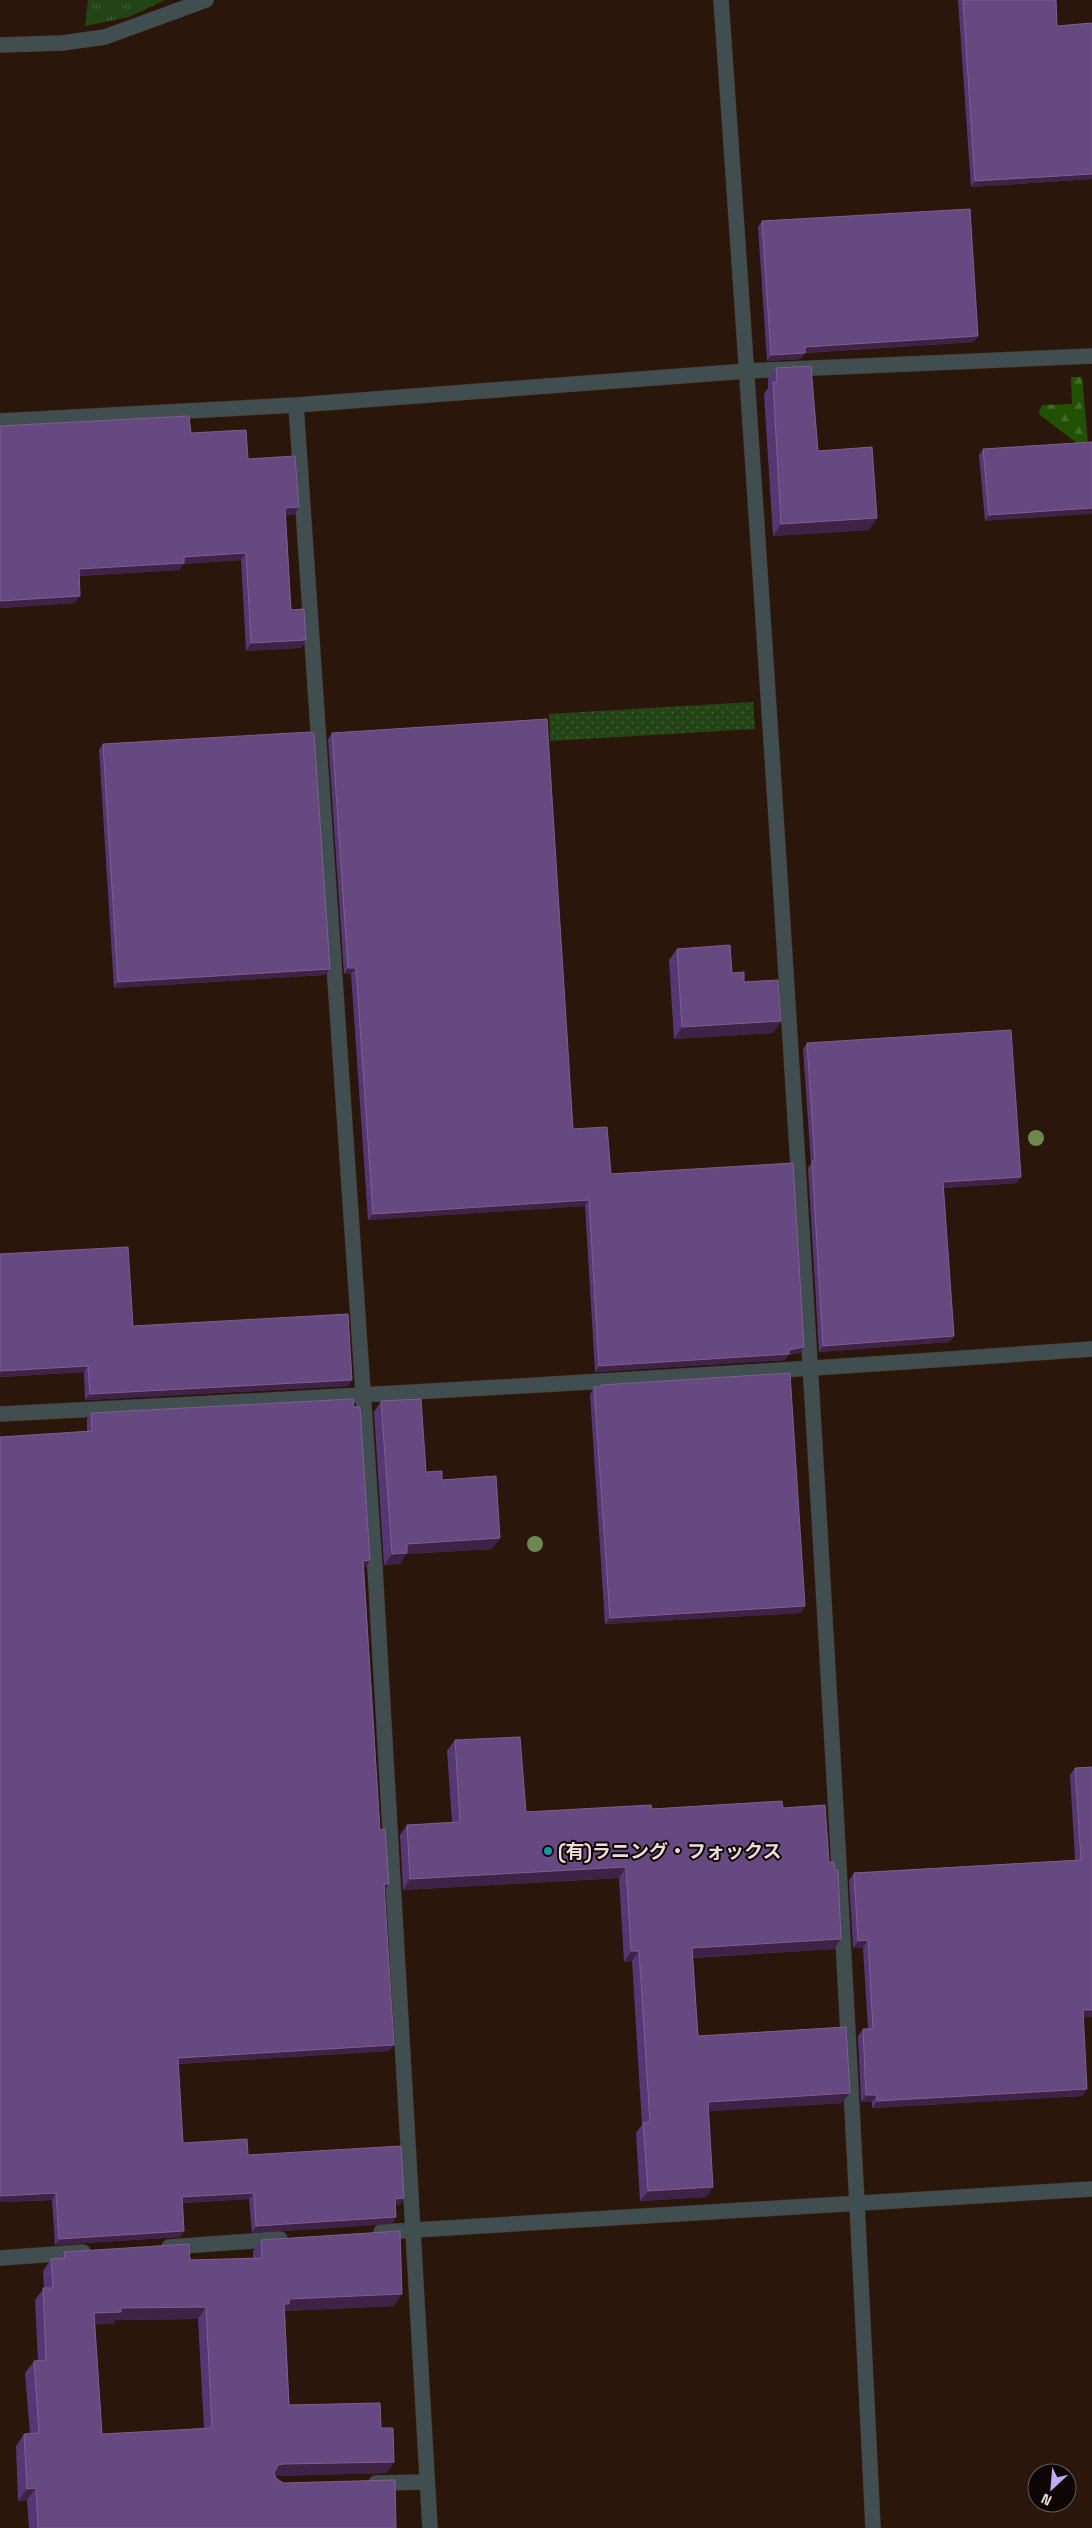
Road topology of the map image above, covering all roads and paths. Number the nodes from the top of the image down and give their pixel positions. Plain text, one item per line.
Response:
1 (206, 0) edge
2 (721, 0) edge
3 (0, 45) edge
4 (1092, 356) edge
5 (747, 371) junction
6 (296, 405) junction
7 (0, 421) edge
8 (1092, 1349) edge
9 (809, 1369) junction
10 (363, 1396) junction
11 (0, 1414) edge
12 (1092, 2189) edge
13 (858, 2203) junction
14 (412, 2230) junction
15 (363, 2234) edge
16 (295, 2238) edge
17 (157, 2247) edge
18 (98, 2251) edge
19 (0, 2258) edge
20 (427, 2482) junction
21 (361, 2483) edge
22 (430, 2528) edge
23 (873, 2528) edge

1 - 3 street
2 - 5 street
4 - 5 street
5 - 6 street
5 - 9 street
6 - 7 street
6 - 10 street
8 - 9 street
9 - 10 street
9 - 13 street
10 - 11 street
10 - 14 street
12 - 13 street
13 - 14 street
13 - 23 street
14 - 15 street
14 - 20 street
16 - 17 street
18 - 19 street
20 - 21 street
20 - 22 street

